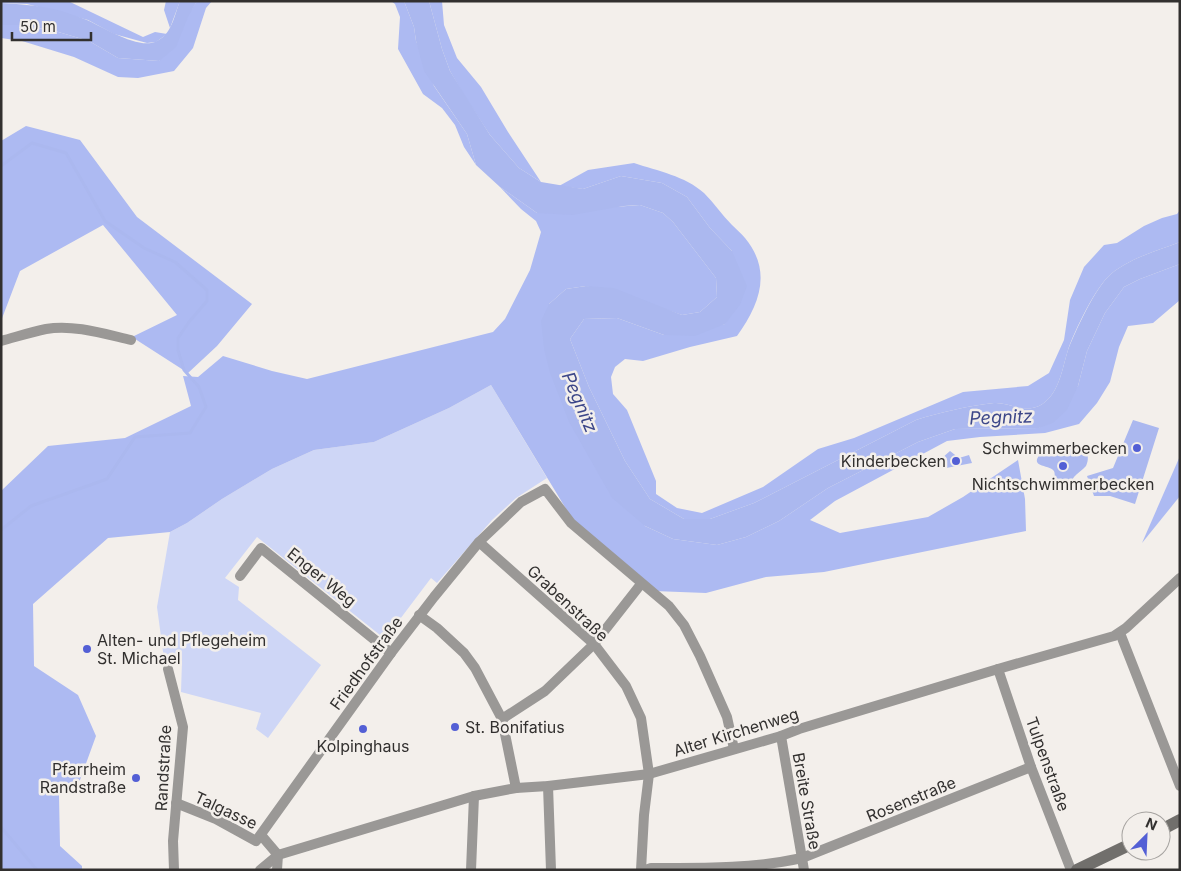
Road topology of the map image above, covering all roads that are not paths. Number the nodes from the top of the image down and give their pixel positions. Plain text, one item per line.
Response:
1 (131, 340) dead end
2 (1, 341) edge
3 (479, 542) junction
4 (240, 576) dead end
5 (1180, 578) edge
6 (641, 584) junction
7 (419, 615) junction
8 (1120, 633) junction
9 (594, 644) junction
10 (391, 652) junction
11 (168, 669) dead end
12 (998, 669) junction
13 (502, 719) junction
14 (780, 736) junction
15 (734, 749) junction
16 (1031, 767) junction
17 (649, 774) junction
18 (548, 786) junction
19 (1180, 786) edge
20 (516, 788) junction
21 (474, 796) junction
22 (176, 804) junction
23 (261, 835) junction
24 (1121, 850) edge
25 (278, 855) junction
26 (802, 858) junction
27 (1096, 866) edge
28 (174, 870) edge
29 (260, 870) edge
30 (277, 870) edge
31 (471, 870) edge
32 (551, 870) edge
33 (643, 870) edge
34 (804, 870) edge
35 (1071, 870) edge
36 (1077, 870) edge

1 - 2 street
3 - 6 street, Friedhofstraße
3 - 7 street, Friedhofstraße
3 - 9 street, Grabenstraße
4 - 10 street, Enger Weg
5 - 8 street, Alter Kirchenweg
6 - 9 street
6 - 15 street
7 - 10 street, Friedhofstraße
7 - 13 street
8 - 12 street, Alter Kirchenweg
8 - 19 street
9 - 13 street
9 - 17 street, Grabenstraße
10 - 23 street, Friedhofstraße
11 - 22 street, Randstraße
12 - 14 street, Alter Kirchenweg
12 - 16 street, Tulpenstraße
13 - 20 street
14 - 15 street, Alter Kirchenweg
14 - 26 street, Breite Straße
15 - 17 street, Alter Kirchenweg
16 - 26 street, Rosenstraße
16 - 35 street, Tulpenstraße
17 - 18 street, Alter Kirchenweg
17 - 33 street, Grabenstraße
18 - 20 street, Alter Kirchenweg
18 - 32 street
20 - 21 street, Alter Kirchenweg
21 - 25 street, Alter Kirchenweg
21 - 31 street
22 - 23 street, Talgasse
22 - 28 street, Randstraße
23 - 25 street
24 - 27 main road
25 - 29 street
25 - 30 street
26 - 33 street, Grabenstraße
26 - 34 street, Breite Straße
27 - 36 main road

